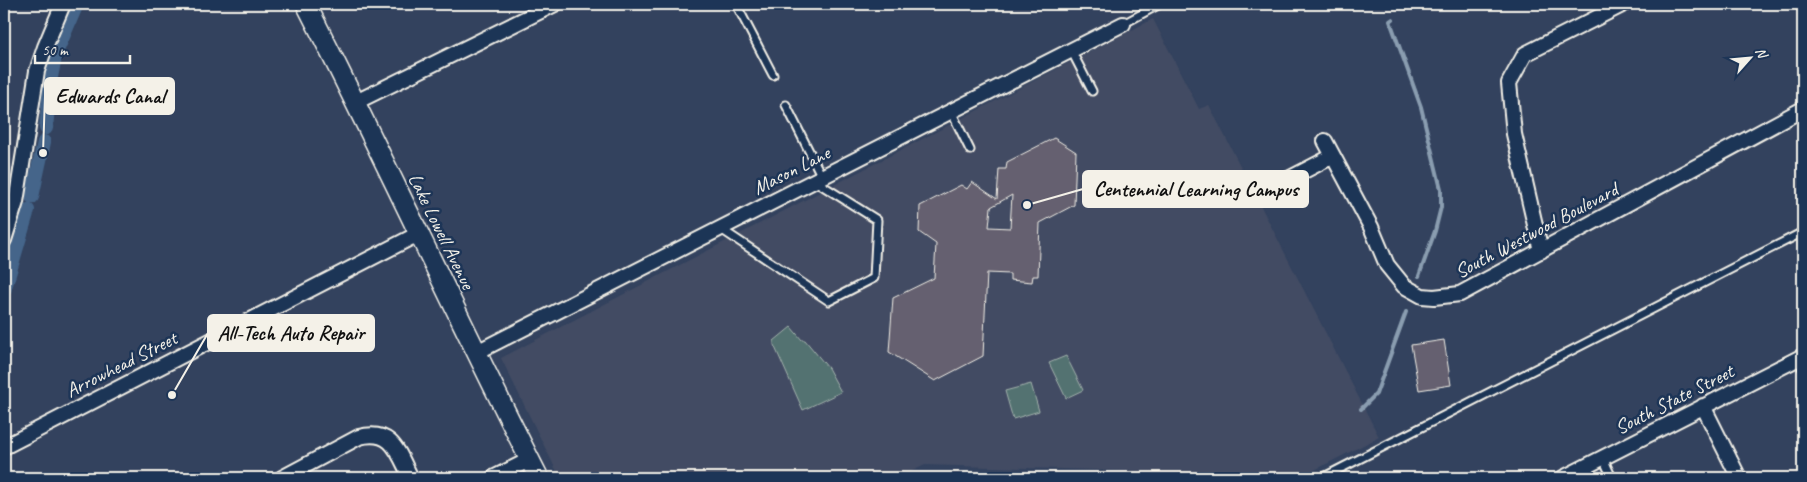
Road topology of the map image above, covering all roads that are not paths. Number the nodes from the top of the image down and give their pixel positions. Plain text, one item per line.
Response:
1 (63, 4) edge
2 (306, 4) edge
3 (555, 4) edge
4 (736, 4) edge
5 (1160, 4) edge
6 (1624, 4) edge
7 (1122, 24) joint
8 (1071, 50) junction
9 (773, 75) dead end
10 (1092, 91) dead end
11 (356, 102) junction
12 (786, 105) dead end
13 (1803, 109) edge
14 (951, 111) junction
15 (1325, 141) dead end
16 (970, 150) dead end
17 (1333, 156) junction
18 (818, 179) junction
19 (1268, 190) dead end
20 (720, 228) junction
21 (1803, 232) edge
22 (418, 234) junction
23 (4, 240) edge
24 (1541, 251) junction
25 (477, 352) junction
26 (1802, 361) edge
27 (1703, 406) junction
28 (4, 447) edge
29 (1603, 458) junction
30 (529, 460) junction
31 (282, 478) edge
32 (411, 478) edge
33 (493, 478) edge
34 (539, 478) edge
35 (1322, 478) edge
36 (1563, 478) edge
37 (1612, 478) edge
38 (1739, 478) edge

1 - 23 street
2 - 11 main road, Lake Lowell Avenue
3 - 11 street
4 - 9 lane
5 - 7 lane
6 - 24 street
7 - 8 street, Mason Lane
8 - 10 lane
8 - 14 street, Mason Lane
11 - 22 main road, Lake Lowell Avenue
12 - 18 lane
13 - 24 street, South Westwood Boulevard
14 - 16 lane
14 - 18 street, Mason Lane
15 - 17 street, South Westwood Boulevard
17 - 19 street
17 - 24 street, South Westwood Boulevard
18 - 20 street, Mason Lane
18 - 20 lane
20 - 25 street, Mason Lane
21 - 35 lane
22 - 25 main road, Lake Lowell Avenue
22 - 28 street, Arrowhead Street
25 - 30 main road, Lake Lowell Avenue
26 - 27 street, South State Street
27 - 29 street, South State Street
27 - 38 street
29 - 36 street, South State Street
29 - 37 lane
30 - 33 street
30 - 34 main road, Lake Lowell Avenue
31 - 32 street

